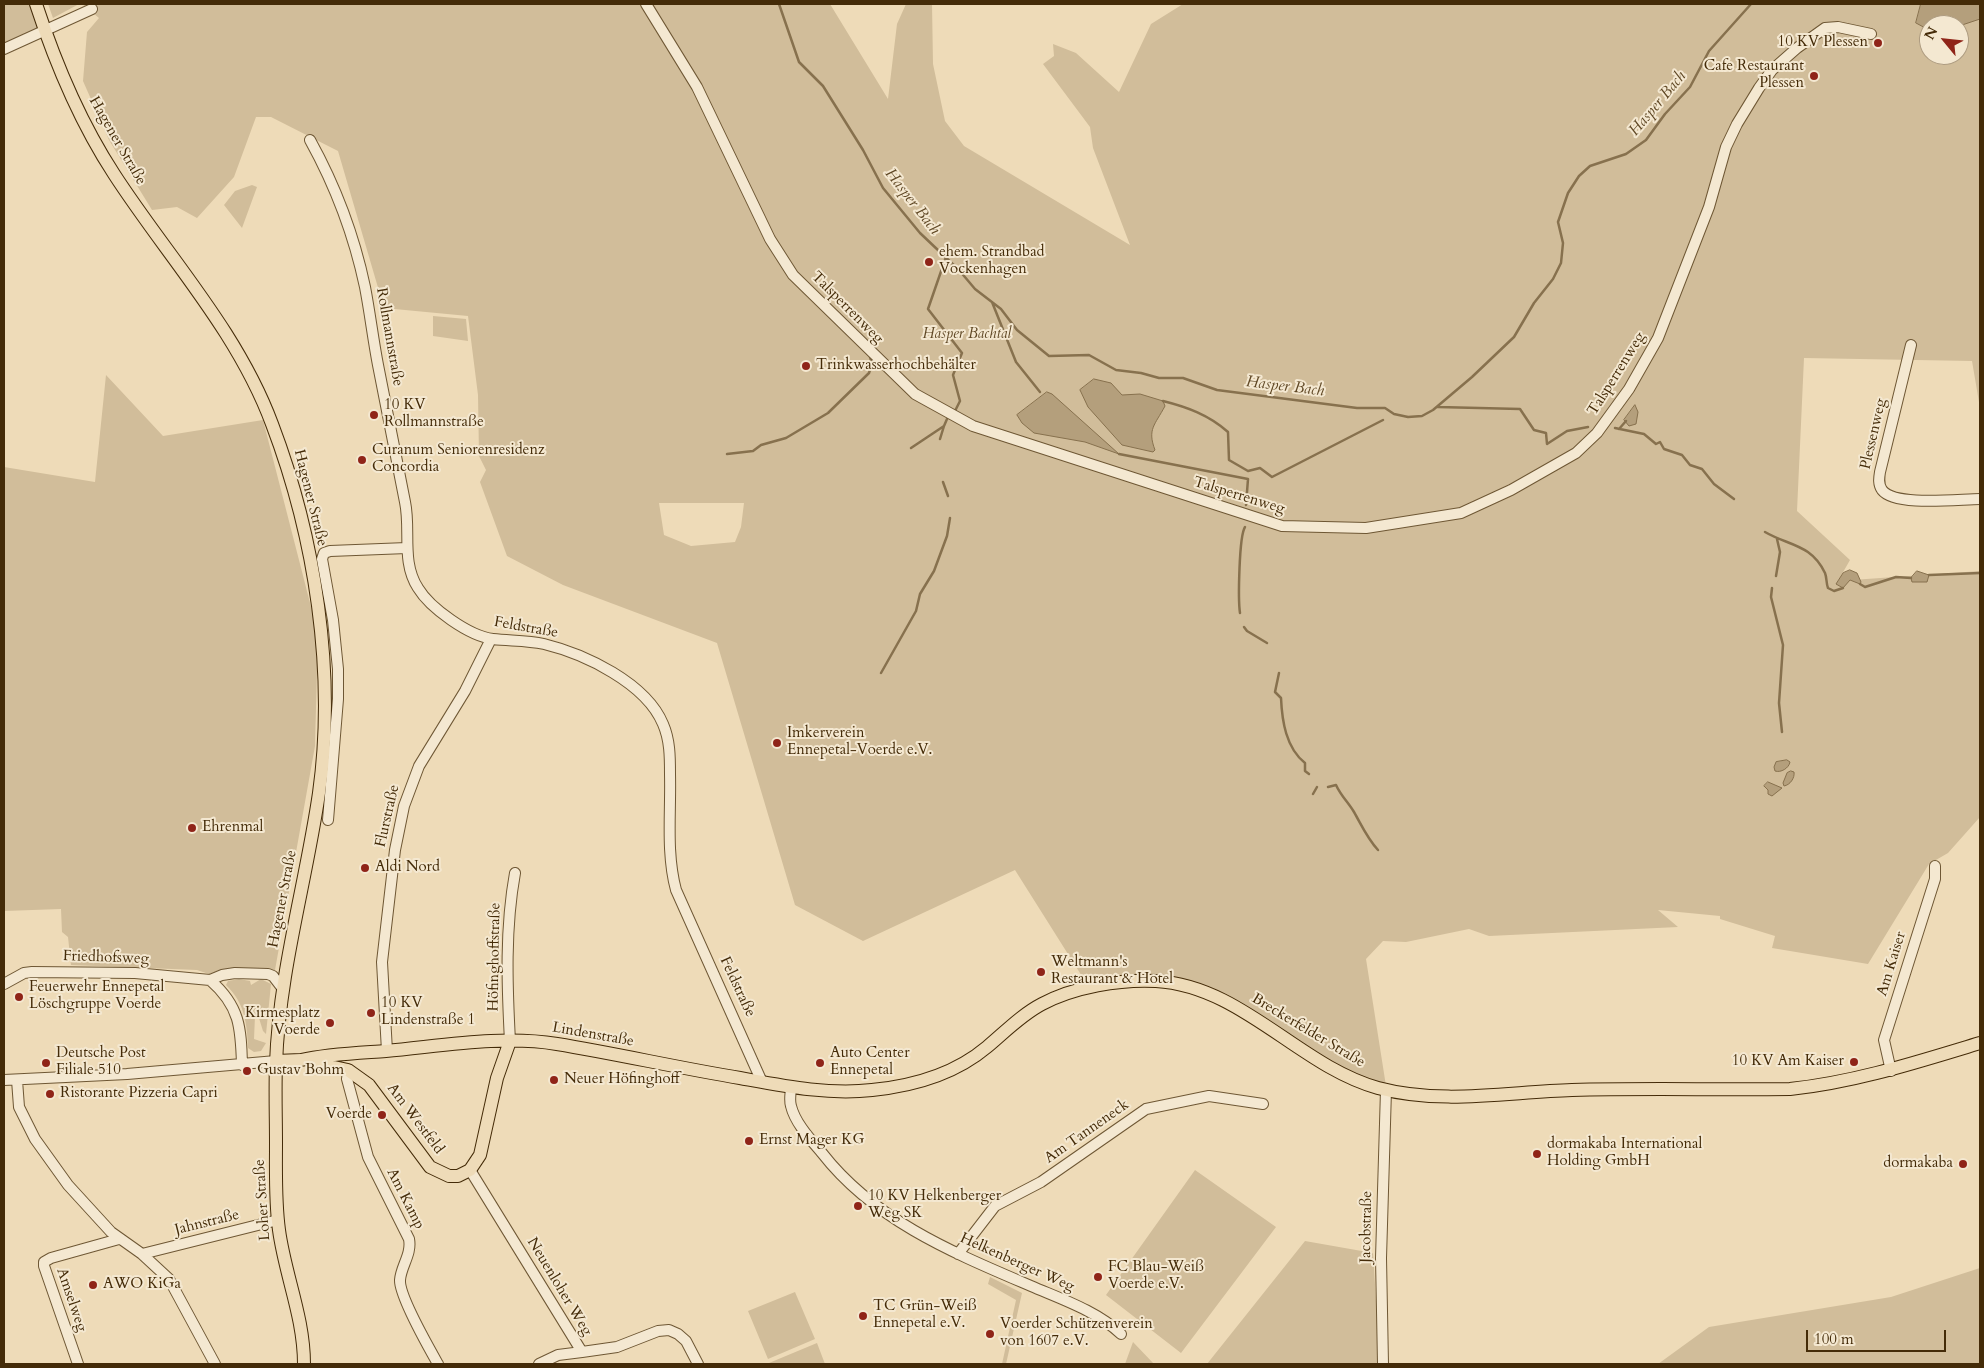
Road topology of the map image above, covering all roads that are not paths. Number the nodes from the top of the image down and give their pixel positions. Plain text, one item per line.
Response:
1 (36, 4) edge
2 (646, 4) edge
3 (92, 9) dead end
4 (45, 32) junction
5 (1871, 34) dead end
6 (4, 49) edge
7 (310, 140) dead end
8 (1911, 344) dead end
9 (1980, 499) edge
10 (407, 548) junction
11 (491, 639) junction
12 (328, 820) dead end
13 (1935, 866) dead end
14 (515, 873) dead end
15 (210, 980) junction
16 (4, 984) edge
17 (283, 989) junction
18 (510, 1041) junction
19 (487, 1042) junction
20 (1980, 1043) edge
21 (387, 1051) junction
22 (354, 1054) junction
23 (301, 1060) junction
24 (276, 1061) junction
25 (242, 1065) junction
26 (348, 1070) junction
27 (1891, 1071) junction
28 (497, 1078) junction
29 (4, 1080) edge
30 (17, 1080) junction
31 (762, 1082) junction
32 (791, 1087) junction
33 (824, 1090) joint
34 (1386, 1090) junction
35 (1263, 1104) dead end
36 (470, 1170) junction
37 (278, 1220) junction
38 (119, 1239) junction
39 (142, 1254) junction
40 (958, 1254) junction
41 (1121, 1334) dead end
42 (582, 1352) junction
43 (78, 1364) edge
44 (215, 1364) edge
45 (304, 1364) edge
46 (438, 1364) edge
47 (540, 1364) edge
48 (698, 1364) edge
49 (1384, 1364) edge

1 - 4 main road, Hagener Straße
2 - 5 street, Talsperrenweg
3 - 4 street
4 - 6 street
4 - 17 main road, Hagener Straße
7 - 10 street, Rollmannstraße
8 - 9 street, Plessenweg
10 - 11 street, Feldstraße
10 - 12 street
11 - 21 street, Flurstraße
11 - 31 street, Feldstraße
13 - 27 street, Am Kaiser
14 - 18 street, Höfinghoffstraße
15 - 16 street, Friedhofsweg
15 - 17 street, Friedhofsweg
15 - 25 street
17 - 24 main road, Hagener Straße
18 - 19 main road, Lindenstraße
18 - 28 main road
18 - 31 main road, Lindenstraße
19 - 21 main road, Lindenstraße
19 - 28 main road
20 - 27 main road, Breckerfelder Straße
21 - 22 main road, Lindenstraße
22 - 23 main road, Lindenstraße
22 - 26 main road
23 - 24 main road, Lindenstraße
23 - 26 main road, Am Westfeld
24 - 25 street, Lindenstraße
24 - 37 main road, Loher Straße
25 - 30 street, Lindenstraße
26 - 36 main road, Am Westfeld
26 - 46 street, Am Kamp
27 - 34 main road, Breckerfelder Straße
28 - 36 main road
29 - 30 street, Lindenstraße
30 - 38 street
31 - 32 main road, Lindenstraße
32 - 33 main road, Lindenstraße
32 - 40 street, Helkenberger Weg
33 - 34 main road, Breckerfelder Straße
34 - 49 street, Jacobstraße
35 - 40 street, Am Tanneneck
36 - 42 street, Neuenloher Weg
37 - 39 street, Jahnstraße
37 - 45 main road, Loher Straße
38 - 39 street
38 - 43 street, Amselweg
39 - 44 street
40 - 41 street, Helkenberger Weg
42 - 47 street
42 - 48 street, Neuenloher Weg

